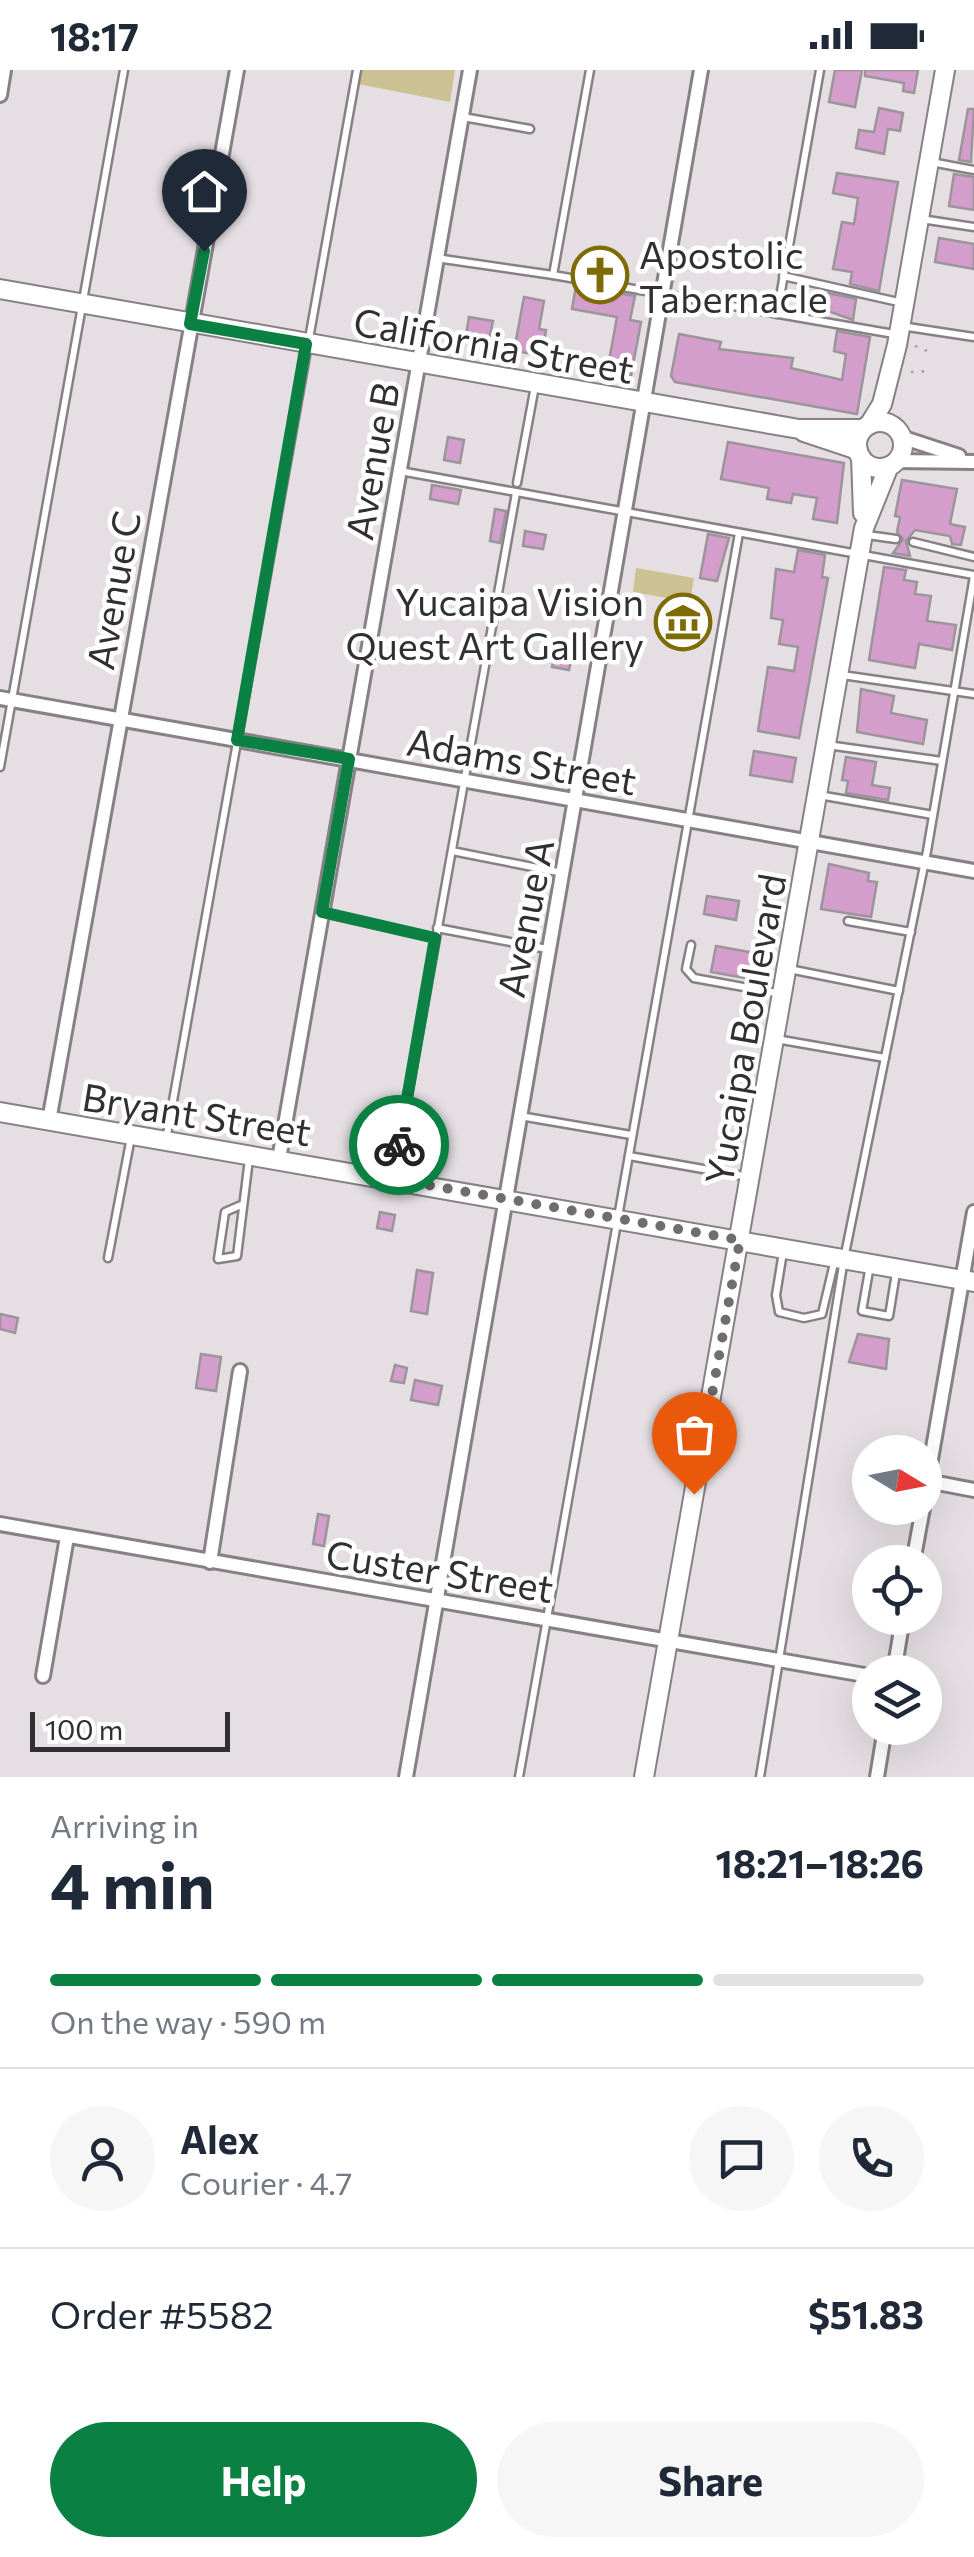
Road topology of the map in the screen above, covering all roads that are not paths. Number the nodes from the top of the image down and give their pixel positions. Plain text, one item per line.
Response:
1 (4, 70) edge
2 (124, 70) edge
3 (237, 70) edge
4 (357, 70) edge
5 (470, 70) edge
6 (590, 70) edge
7 (701, 70) edge
8 (820, 70) edge
9 (946, 70) edge
10 (0, 95) edge
11 (462, 117) junction
12 (530, 129) dead end
13 (930, 162) junction
14 (974, 170) edge
15 (920, 219) junction
16 (974, 228) edge
17 (436, 258) junction
18 (553, 275) junction
19 (784, 276) junction
20 (0, 290) edge
21 (662, 294) junction
22 (83, 304) junction
23 (905, 304) junction
24 (776, 314) junction
25 (190, 324) junction
26 (974, 337) edge
27 (903, 338) junction
28 (306, 344) junction
29 (419, 363) junction
30 (535, 385) junction
31 (644, 403) junction
32 (866, 427) junction
33 (800, 429) junction
34 (901, 435) junction
35 (859, 454) junction
36 (972, 462) edge
37 (892, 464) junction
38 (400, 472) junction
39 (517, 483) dead end
40 (516, 493) junction
41 (624, 512) junction
42 (863, 531) junction
43 (739, 534) junction
44 (896, 539) dead end
45 (913, 542) dead end
46 (860, 556) junction
47 (974, 556) edge
48 (974, 575) edge
49 (838, 675) junction
50 (952, 691) junction
51 (974, 694) edge
52 (6, 699) edge
53 (120, 720) junction
54 (237, 740) junction
55 (826, 745) junction
56 (349, 759) junction
57 (942, 760) junction
58 (0, 767) edge
59 (465, 781) junction
60 (818, 795) junction
61 (576, 800) junction
62 (933, 815) junction
63 (687, 819) junction
64 (809, 844) junction
65 (452, 851) junction
66 (924, 865) junction
67 (974, 871) edge
68 (564, 873) junction
69 (322, 912) junction
70 (848, 921) dead end
71 (437, 928) junction
72 (911, 932) junction
73 (435, 938) junction
74 (691, 946) dead end
75 (547, 949) junction
76 (787, 969) junction
77 (899, 991) junction
78 (783, 994) junction
79 (775, 1038) junction
80 (885, 1058) junction
81 (0, 1112) edge
82 (519, 1116) junction
83 (49, 1121) junction
84 (132, 1136) junction
85 (632, 1136) junction
86 (166, 1142) junction
87 (250, 1153) junction
88 (628, 1156) junction
89 (279, 1159) junction
90 (750, 1178) junction
91 (393, 1179) junction
92 (505, 1199) junction
93 (241, 1205) junction
94 (974, 1212) edge
95 (618, 1219) junction
96 (740, 1240) junction
97 (784, 1248) junction
98 (108, 1258) dead end
99 (840, 1258) junction
100 (870, 1264) junction
101 (897, 1268) junction
102 (968, 1281) edge
103 (240, 1371) dead end
104 (937, 1435) edge
105 (942, 1489) edge
106 (974, 1490) edge
107 (0, 1524) edge
108 (67, 1537) junction
109 (210, 1562) junction
110 (438, 1599) junction
111 (546, 1618) junction
112 (668, 1638) junction
113 (778, 1661) junction
114 (852, 1673) edge
115 (44, 1676) dead end
116 (881, 1745) edge
117 (406, 1777) edge
118 (519, 1777) edge
119 (644, 1777) edge
120 (760, 1777) edge
121 (876, 1777) edge

1 - 10 street
2 - 22 lane
3 - 25 street, Avenue C
4 - 28 lane
5 - 11 street, Avenue B
6 - 18 lane
7 - 21 street, Avenue A
8 - 19 lane
9 - 13 street
11 - 12 lane
11 - 17 street, Avenue B
13 - 14 lane
13 - 15 street
15 - 16 lane
15 - 23 street
17 - 18 lane
17 - 29 street, Avenue B
18 - 21 lane
19 - 23 lane
19 - 24 lane
20 - 22 street, California Street
21 - 24 lane
21 - 31 street, Avenue A
22 - 25 street, California Street
22 - 52 lane
23 - 27 street
24 - 27 lane
25 - 28 street, California Street
25 - 53 street, Avenue C
26 - 27 lane
27 - 32 street
27 - 34 street
28 - 29 street, California Street
28 - 54 lane
29 - 30 street, California Street
29 - 38 street, Avenue B
30 - 31 street, California Street
30 - 39 lane
31 - 33 street, California Street
31 - 41 street, Avenue A
32 - 33 street, California Street
32 - 34 street
32 - 35 street
33 - 35 street, California Street
34 - 36 street
34 - 37 street
35 - 37 street
35 - 42 street, Yucaipa Boulevard
36 - 37 street
37 - 42 street, Yucaipa Boulevard
38 - 40 lane
38 - 56 street, Avenue B
40 - 41 lane
40 - 59 lane
41 - 43 lane
41 - 61 street, Avenue A
42 - 44 lane
42 - 46 street, Yucaipa Boulevard
43 - 46 lane
43 - 63 lane
45 - 47 lane
46 - 48 lane
46 - 49 street, Yucaipa Boulevard
48 - 50 lane
49 - 50 lane
49 - 55 street, Yucaipa Boulevard
50 - 51 lane
50 - 57 lane
52 - 53 street, Adams Street
52 - 58 lane
53 - 54 street, Adams Street
53 - 83 street, Avenue C
54 - 56 street, Adams Street
54 - 86 lane
55 - 57 lane
55 - 60 street, Yucaipa Boulevard
56 - 59 street, Adams Street
56 - 69 street, Avenue B
57 - 62 lane
59 - 61 street, Adams Street
59 - 65 lane
60 - 62 lane
60 - 64 street, Yucaipa Boulevard
61 - 63 street, Adams Street
61 - 68 street, Avenue A
62 - 66 lane
63 - 64 street, Adams Street
63 - 85 lane
64 - 66 street, Adams Street
64 - 76 street, Yucaipa Boulevard
65 - 68 lane
65 - 71 lane
66 - 67 street, Adams Street
66 - 72 lane
68 - 75 street, Avenue A
69 - 73 lane
69 - 89 street, Avenue B
70 - 72 lane
71 - 73 lane
71 - 75 lane
72 - 77 lane
73 - 91 lane
74 - 78 lane
75 - 82 street, Avenue A
76 - 77 lane
76 - 78 street, Yucaipa Boulevard
77 - 80 lane
78 - 79 street, Yucaipa Boulevard
79 - 80 lane
79 - 90 street, Yucaipa Boulevard
80 - 99 lane
81 - 83 street, Bryant Street
82 - 85 lane
82 - 92 street, Avenue A
83 - 84 street, Bryant Street
84 - 86 street, Bryant Street
84 - 98 lane
85 - 88 lane
86 - 87 street, Bryant Street
87 - 89 street, Bryant Street
87 - 93 lane
88 - 90 lane
88 - 95 lane
89 - 91 street, Bryant Street
90 - 96 street, Yucaipa Boulevard
91 - 92 street, Bryant Street
92 - 95 street, Bryant Street
92 - 110 street, Avenue A
93 - 93 lane
94 - 102 street
95 - 96 street, Bryant Street
95 - 111 lane
96 - 97 street, Bryant Street
96 - 112 street, Yucaipa Boulevard
97 - 99 street, Bryant Street
97 - 99 lane
99 - 100 street, Bryant Street
99 - 113 lane
100 - 101 street, Bryant Street
100 - 101 lane
101 - 102 street, Bryant Street
102 - 104 street
103 - 109 street
105 - 106 street
107 - 108 street, Custer Street
108 - 109 street, Custer Street
108 - 115 street
109 - 110 street, Custer Street
110 - 111 street, Custer Street
110 - 117 street, Avenue A
111 - 112 street, Custer Street
111 - 118 lane
112 - 113 street, Custer Street
112 - 119 street, Yucaipa Boulevard
113 - 114 street, Custer Street
113 - 120 lane
116 - 121 street

